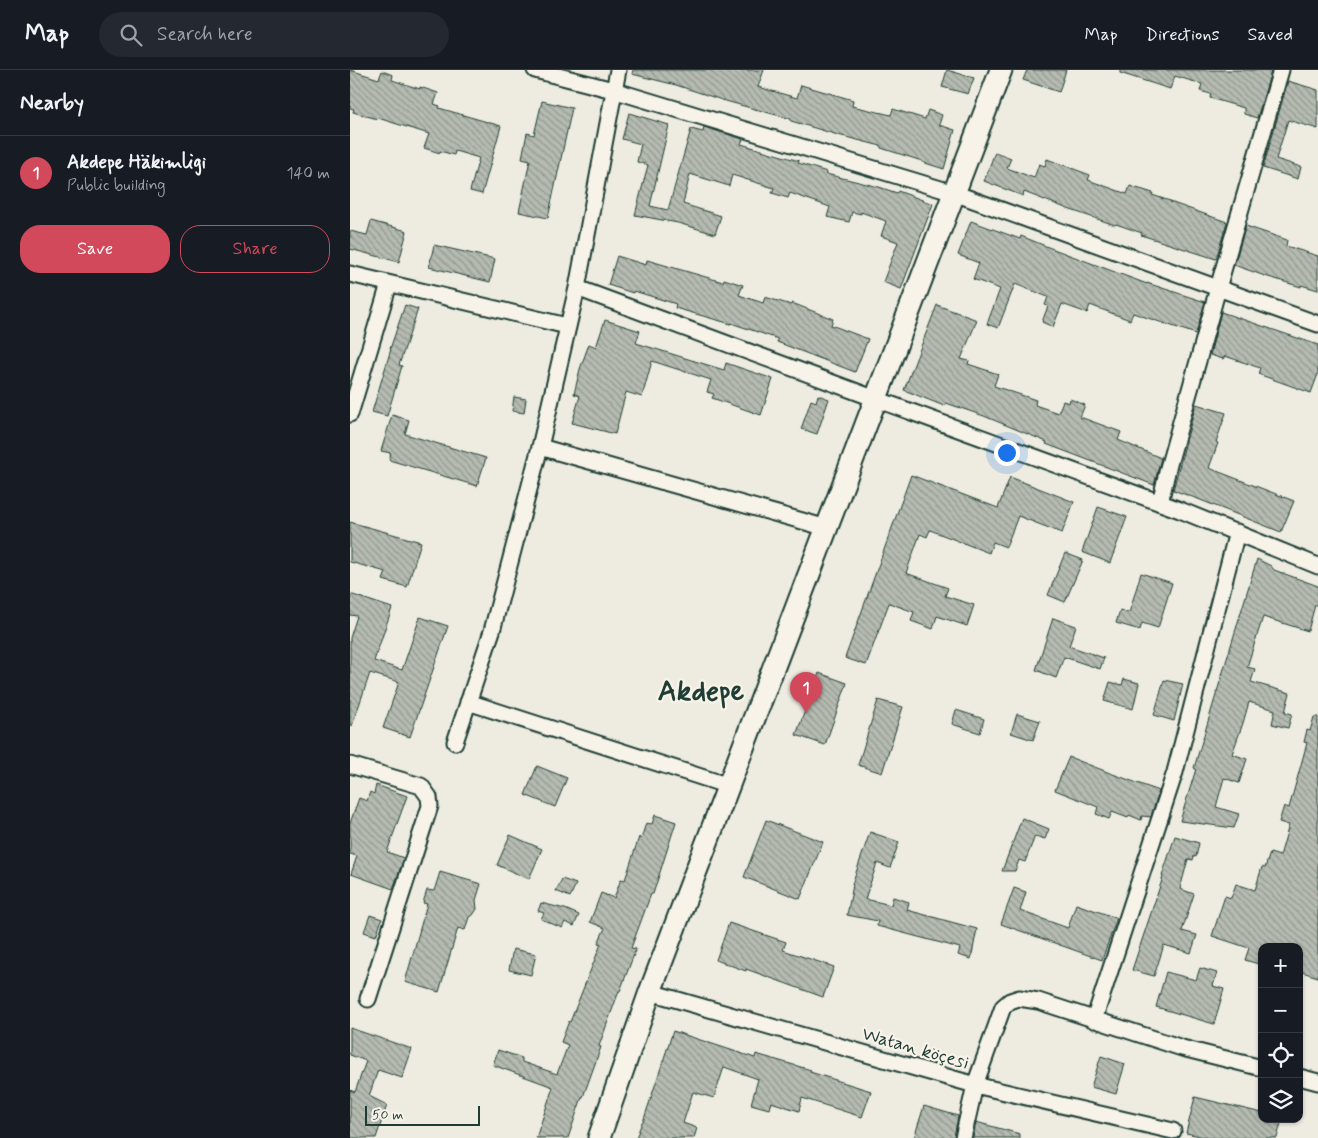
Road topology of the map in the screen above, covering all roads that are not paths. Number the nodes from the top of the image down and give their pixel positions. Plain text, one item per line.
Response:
1 (534, 70) edge
2 (618, 70) edge
3 (1001, 70) edge
4 (1281, 70) edge
5 (613, 90) junction
6 (954, 194) junction
7 (350, 274) edge
8 (389, 284) junction
9 (577, 288) junction
10 (1218, 288) junction
11 (1318, 324) edge
12 (567, 326) junction
13 (876, 399) junction
14 (350, 414) edge
15 (540, 447) junction
16 (1160, 503) junction
17 (827, 528) junction
18 (1238, 532) junction
19 (1318, 566) edge
20 (468, 702) junction
21 (455, 742) dead end
22 (350, 765) edge
23 (728, 786) junction
24 (650, 992) junction
25 (368, 999) dead end
26 (1094, 1020) junction
27 (1258, 1067) edge
28 (1303, 1078) edge
29 (1318, 1082) edge
30 (975, 1085) junction
31 (1173, 1131) dead end
32 (599, 1138) edge
33 (963, 1138) edge

1 - 5 street
2 - 5 street
3 - 6 main road
4 - 10 street
5 - 6 street
5 - 9 street
6 - 10 street
6 - 13 main road
7 - 8 street
8 - 12 street
8 - 14 street
9 - 12 street
9 - 13 street
10 - 11 street
10 - 16 street
12 - 15 street
13 - 16 street
13 - 17 main road
15 - 17 street
15 - 20 street
16 - 18 street
17 - 23 main road
18 - 19 street
18 - 26 street
20 - 21 street
20 - 23 street
22 - 25 street
23 - 24 main road
24 - 30 street, Watan köçesi
24 - 32 main road
26 - 27 street
26 - 30 street
28 - 29 street
30 - 31 street, Watan köçesi
30 - 33 street

